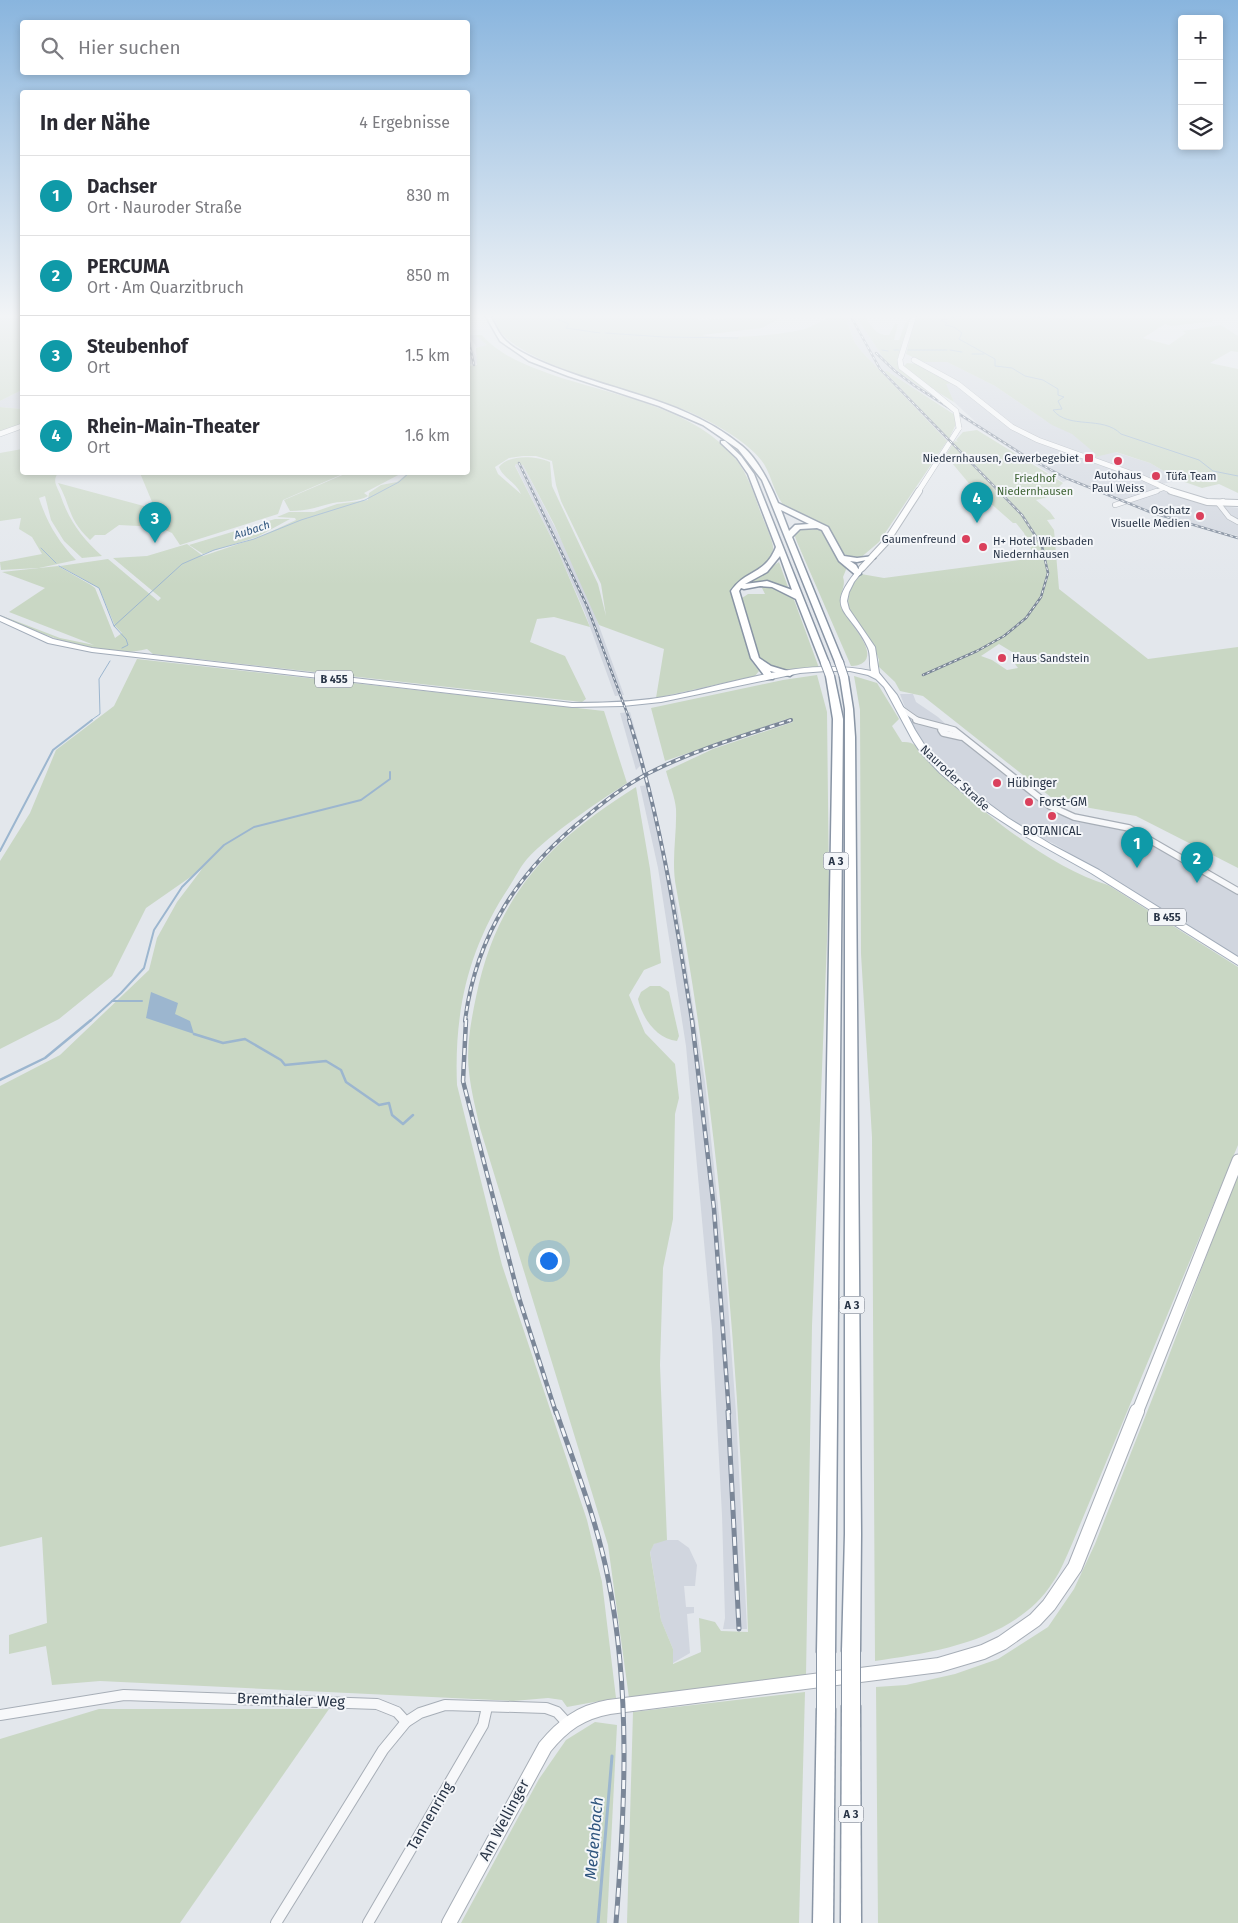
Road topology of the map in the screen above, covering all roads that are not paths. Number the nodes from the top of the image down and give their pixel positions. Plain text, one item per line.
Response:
1 (651, 405) edge
2 (666, 405) edge
3 (948, 405) edge
4 (983, 405) edge
5 (20, 427) edge
6 (0, 434) edge
7 (1165, 488) junction
8 (1238, 502) edge
9 (1218, 503) junction
10 (776, 505) junction
11 (1115, 505) dead end
12 (1238, 522) edge
13 (823, 528) junction
14 (788, 536) junction
15 (780, 545) junction
16 (871, 558) junction
17 (844, 559) junction
18 (859, 571) junction
19 (736, 595) junction
20 (800, 598) junction
21 (0, 618) edge
22 (873, 654) junction
23 (873, 664) junction
24 (834, 670) junction
25 (860, 670) junction
26 (769, 672) junction
27 (790, 673) joint
28 (878, 676) junction
29 (898, 705) junction
30 (1238, 891) edge
31 (1238, 962) edge
32 (1238, 1160) edge
33 (487, 1707) junction
34 (0, 1714) edge
35 (406, 1722) junction
36 (568, 1722) junction
37 (276, 1923) edge
38 (368, 1923) edge
39 (449, 1923) edge
40 (823, 1923) edge
41 (851, 1923) edge

1 - 15 highway, A 3
2 - 10 highway, A 3
3 - 16 main road, bridge
4 - 7 main road
5 - 6 main road
7 - 9 main road
7 - 11 street
8 - 9 main road
9 - 12 street
10 - 13 highway
10 - 14 highway, A 3
13 - 14 highway
13 - 17 highway
14 - 24 highway, A 3
15 - 19 highway
15 - 20 highway, A 3
16 - 17 highway
16 - 18 main road
17 - 18 highway
18 - 22 main road
19 - 20 highway
19 - 26 highway
20 - 24 highway, A 3
21 - 26 main road, B 455
22 - 23 main road
22 - 25 main road
23 - 25 main road
23 - 28 main road, Nauroder Straße
24 - 40 highway, A 3, bridge
24 - 41 highway, A 3, bridge
25 - 27 main road
25 - 28 main road
26 - 27 highway
28 - 29 main road, Nauroder Straße / B 455
29 - 30 street
29 - 31 main road, Nauroder Straße / B 455
32 - 36 main road
33 - 35 street
33 - 36 street
33 - 38 street, Tannenring
34 - 35 street, Bremthaler Weg
35 - 37 street
36 - 39 main road, Am Wellinger

